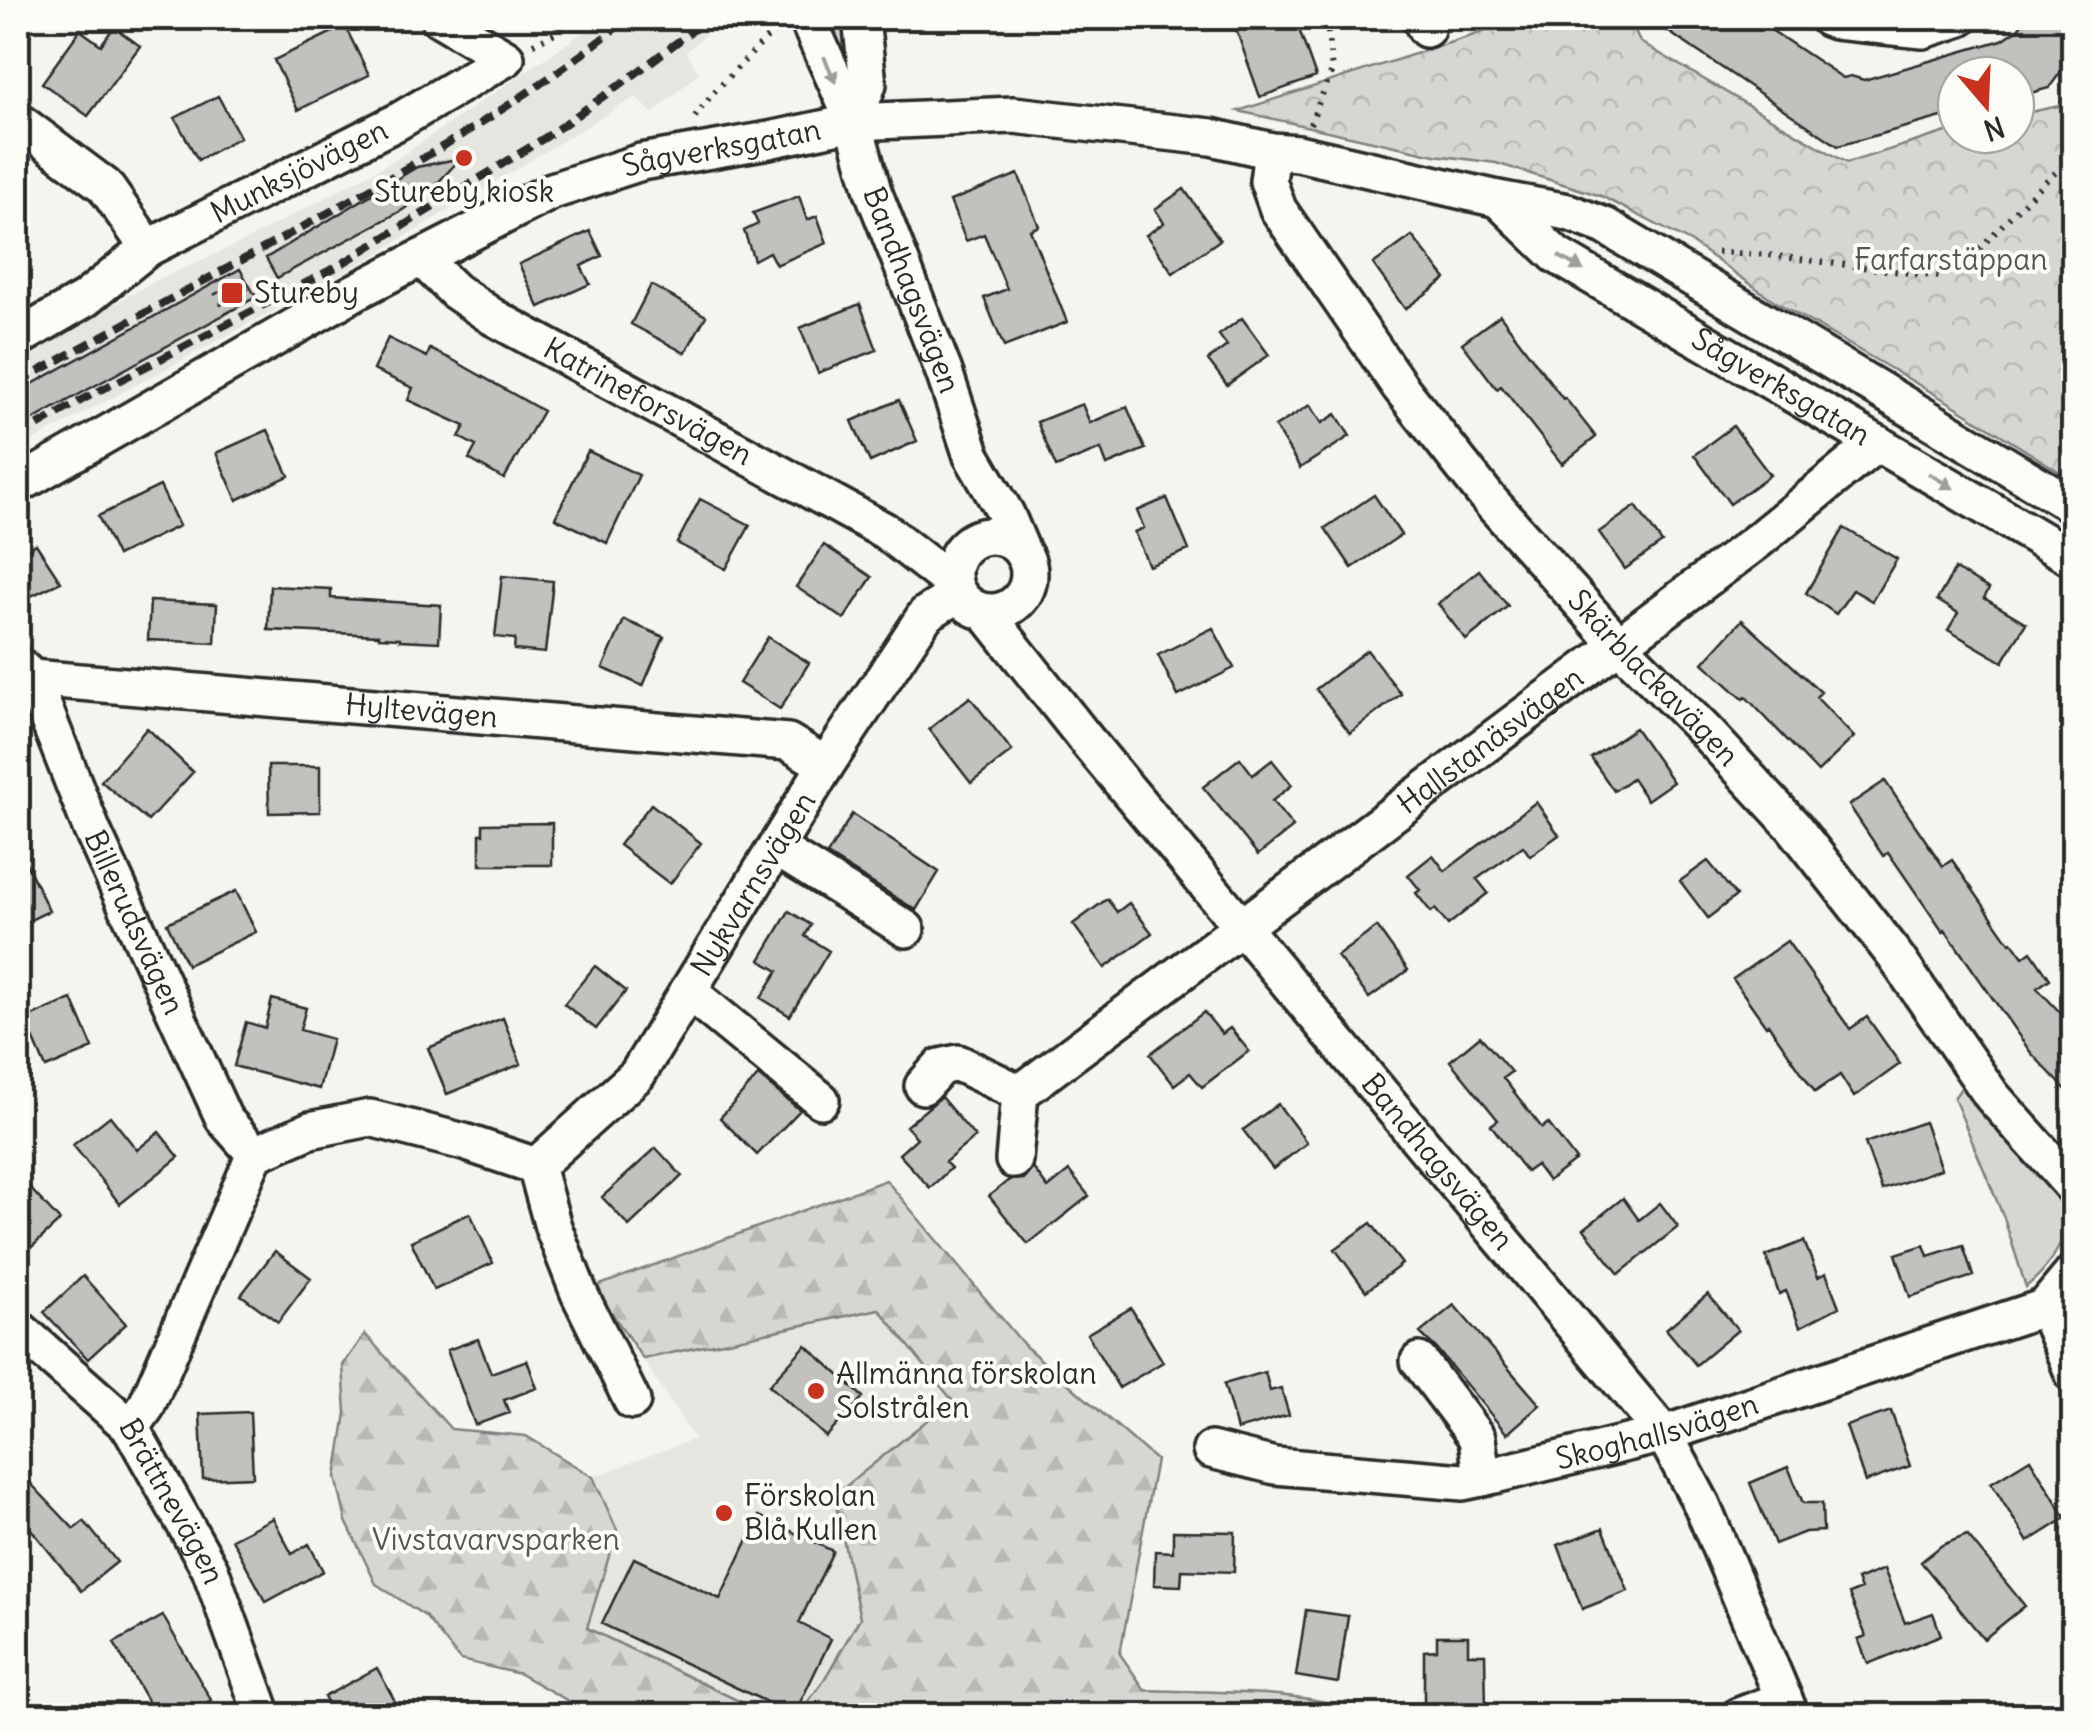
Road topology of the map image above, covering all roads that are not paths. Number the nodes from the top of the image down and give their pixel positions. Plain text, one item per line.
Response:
1 (439, 18) edge
2 (807, 18) edge
3 (861, 18) edge
4 (1827, 18) edge
5 (1960, 18) edge
6 (18, 121) edge
7 (854, 122) junction
8 (1285, 152) junction
9 (1498, 199) junction
10 (148, 248) junction
11 (421, 258) junction
12 (18, 338) edge
13 (1877, 443) junction
14 (972, 456) junction
15 (18, 485) edge
16 (2074, 506) edge
17 (884, 530) junction
18 (966, 545) junction
19 (1023, 554) junction
20 (2074, 559) edge
21 (1023, 594) junction
22 (965, 597) junction
23 (1618, 644) junction
24 (1018, 651) junction
25 (25, 672) edge
26 (826, 765) junction
27 (776, 848) junction
28 (1242, 926) junction
29 (906, 929) dead end
30 (688, 991) junction
31 (923, 1086) dead end
32 (1020, 1093) junction
33 (821, 1100) dead end
34 (255, 1154) junction
35 (1014, 1160) dead end
36 (536, 1166) junction
37 (2074, 1188) edge
38 (2074, 1272) edge
39 (2045, 1307) junction
40 (18, 1328) edge
41 (1419, 1361) dead end
42 (2074, 1375) edge
43 (632, 1402) dead end
44 (131, 1428) junction
45 (1664, 1434) junction
46 (1211, 1450) dead end
47 (1482, 1478) junction
48 (1788, 1707) edge
49 (263, 1716) edge
50 (1739, 1716) edge

1 - 10 street, Munksjövägen
2 -> 7 street, Bandhagsvägen
3 - 7 street
4 - 5 street
6 - 10 street
7 - 8 street, Sågverksgatan
7 - 11 street, Sågverksgatan
7 - 14 street, Bandhagsvägen
8 - 9 street, Sågverksgatan
8 - 23 street, Skärblackavägen
9 -> 13 street, Sågverksgatan
9 - 16 street, Sågverksgatan
10 - 12 street, Munksjövägen
11 - 15 street, Sågverksgatan
11 - 17 street, Katrineforsvägen
13 -> 20 street, Sågverksgatan
13 - 23 street, Hallstanäsvägen
14 - 18 street, Bandhagsvägen
14 - 19 street, Bandhagsvägen
17 - 18 street, Katrineforsvägen
17 - 22 street, Katrineforsvägen
18 - 19 street
18 - 22 street, Bandhagsvägen
19 - 21 street, Bandhagsvägen
21 - 22 street
21 - 24 street, Bandhagsvägen
22 - 24 street, Bandhagsvägen
22 - 26 street, Nykvarnsvägen
23 - 28 street, Hallstanäsvägen
23 - 37 street, Skärblackavägen
24 - 28 street, Bandhagsvägen
25 - 26 street, Hyltevägen
25 - 34 street, Billerudsvägen
26 - 27 street, Nykvarnsvägen
27 - 29 street
27 - 30 street, Nykvarnsvägen
28 - 32 street, Hallstanäsvägen
28 - 45 street, Bandhagsvägen
30 - 33 street
30 - 36 street, Nykvarnsvägen
31 - 32 street
32 - 35 street
34 - 36 street
34 - 44 street
36 - 43 street
38 - 39 street
39 - 42 street
39 - 45 street, Skoghallsvägen
40 - 44 street, Brättnevägen
41 - 47 street
44 - 49 street, Brättnevägen
45 - 47 street, Skoghallsvägen
45 - 48 street, Bandhagsvägen
46 - 47 street, Skoghallsvägen
48 - 50 street

